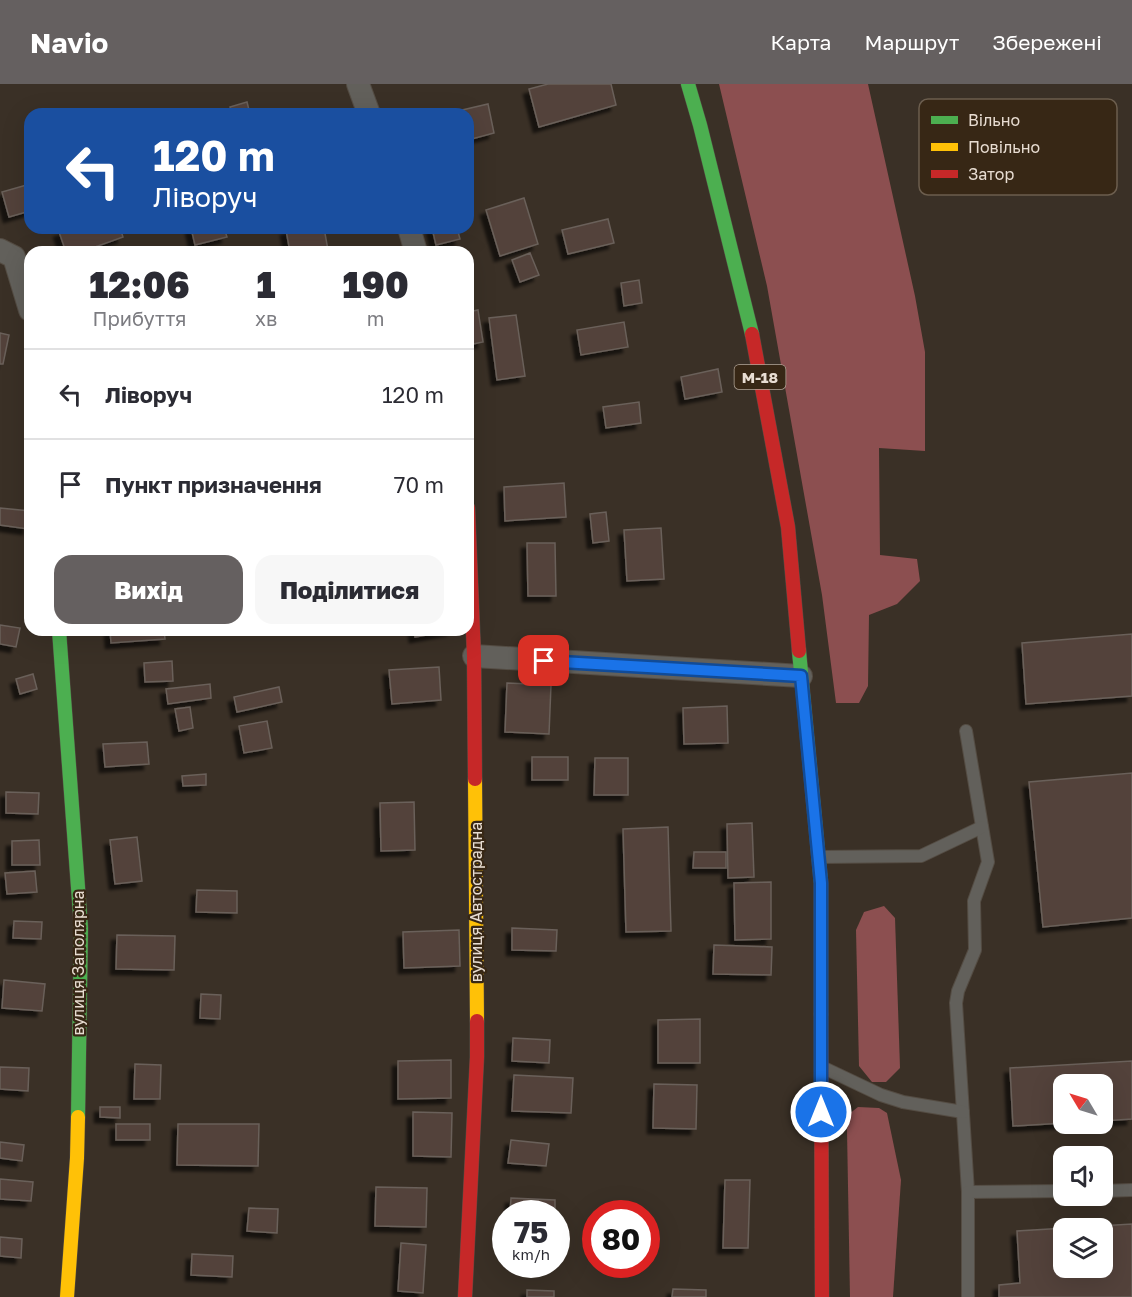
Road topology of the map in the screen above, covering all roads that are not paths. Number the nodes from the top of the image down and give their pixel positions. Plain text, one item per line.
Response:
1 (358, 84) edge
2 (688, 84) edge
3 (367, 108) edge
4 (0, 250) edge
5 (24, 290) edge
6 (59, 636) edge
7 (473, 636) edge
8 (474, 656) junction
9 (801, 676) junction
10 (966, 731) dead end
11 (982, 828) junction
12 (819, 857) junction
13 (820, 1066) junction
14 (963, 1112) junction
15 (1132, 1190) edge
16 (1053, 1191) edge
17 (1113, 1191) edge
18 (968, 1192) junction
19 (67, 1297) edge
20 (465, 1297) edge
21 (822, 1297) edge
22 (968, 1297) edge

1 - 3 street
2 - 9 main road, М-18
4 - 5 street
6 - 19 main road, вулиця Заполярна
7 - 8 main road, вулиця Автострадна
8 - 9 street
8 - 20 main road, вулиця Автострадна
9 - 12 main road, М-18
10 - 11 lane
11 - 12 lane
11 - 14 lane
12 - 13 main road, М-18
13 - 14 lane
13 - 21 main road, М-18
14 - 18 lane
15 - 17 lane
16 - 18 lane
18 - 22 lane

